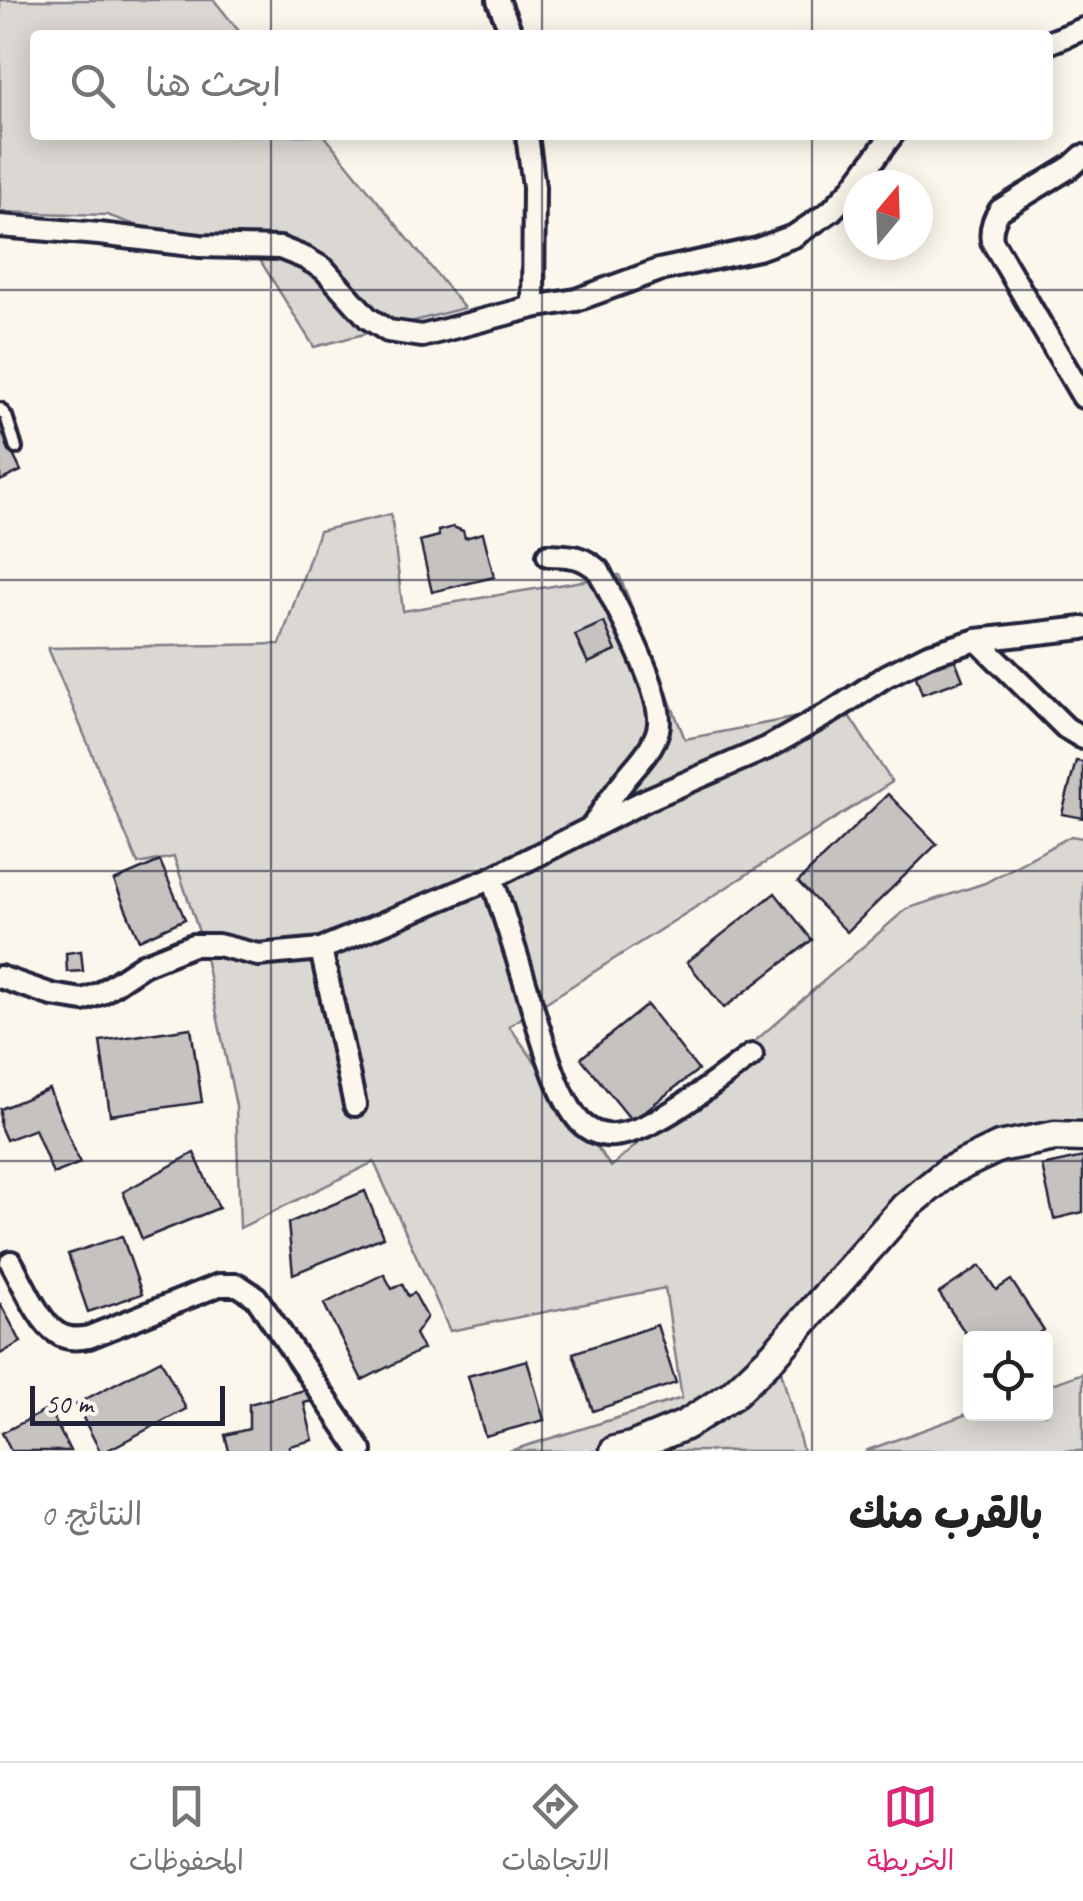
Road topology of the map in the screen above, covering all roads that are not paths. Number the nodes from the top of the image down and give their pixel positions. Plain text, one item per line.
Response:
1 (498, 0) edge
2 (1083, 29) edge
3 (510, 30) edge
4 (1053, 41) edge
5 (528, 140) edge
6 (888, 140) edge
7 (1083, 156) edge
8 (0, 226) edge
9 (533, 306) junction
10 (1083, 397) edge
11 (0, 410) edge
12 (16, 448) dead end
13 (548, 555) dead end
14 (1083, 628) edge
15 (978, 640) junction
16 (1083, 738) edge
17 (591, 829) junction
18 (492, 878) junction
19 (321, 949) junction
20 (0, 977) edge
21 (752, 1055) dead end
22 (354, 1106) dead end
23 (1083, 1137) edge
24 (11, 1262) dead end
25 (361, 1451) edge
26 (614, 1451) edge

1 - 3 street
2 - 4 street
5 - 9 street
6 - 9 street
7 - 10 street
8 - 9 street
11 - 12 lane
13 - 17 street
14 - 15 street
15 - 16 street
15 - 17 street
17 - 18 street
18 - 19 street
18 - 21 street
19 - 20 street
19 - 22 street
23 - 26 main road
24 - 25 street

